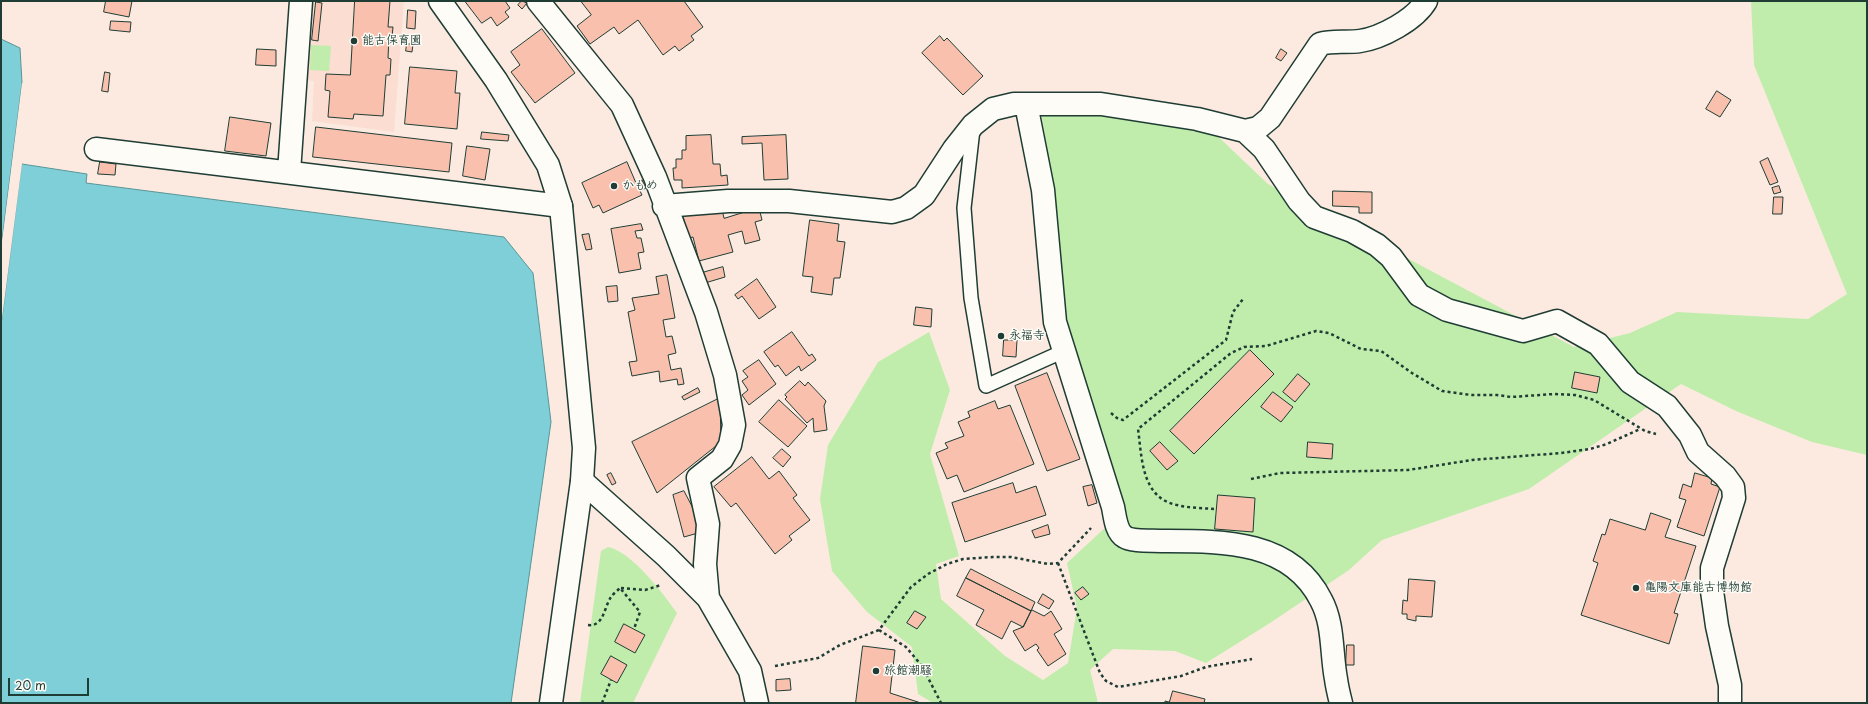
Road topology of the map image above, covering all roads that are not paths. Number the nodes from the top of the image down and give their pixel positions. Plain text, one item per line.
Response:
1 (301, 1) edge
2 (440, 1) edge
3 (538, 1) edge
4 (1426, 1) edge
5 (1026, 104) junction
6 (973, 125) junction
7 (1245, 131) junction
8 (96, 149) dead end
9 (289, 172) junction
10 (561, 206) junction
11 (664, 206) junction
12 (1064, 351) junction
13 (582, 481) junction
14 (708, 598) junction
15 (550, 703) edge
16 (757, 703) edge
17 (1341, 703) edge
18 (1730, 703) edge

1 - 9 street
2 - 10 street
3 - 11 street
4 - 7 street
5 - 6 street
5 - 7 street
5 - 12 street
6 - 11 street
6 - 12 lane
7 - 18 street
8 - 9 street
9 - 10 street
10 - 13 street
11 - 14 street
12 - 17 street
13 - 14 street
13 - 15 street
14 - 16 street

